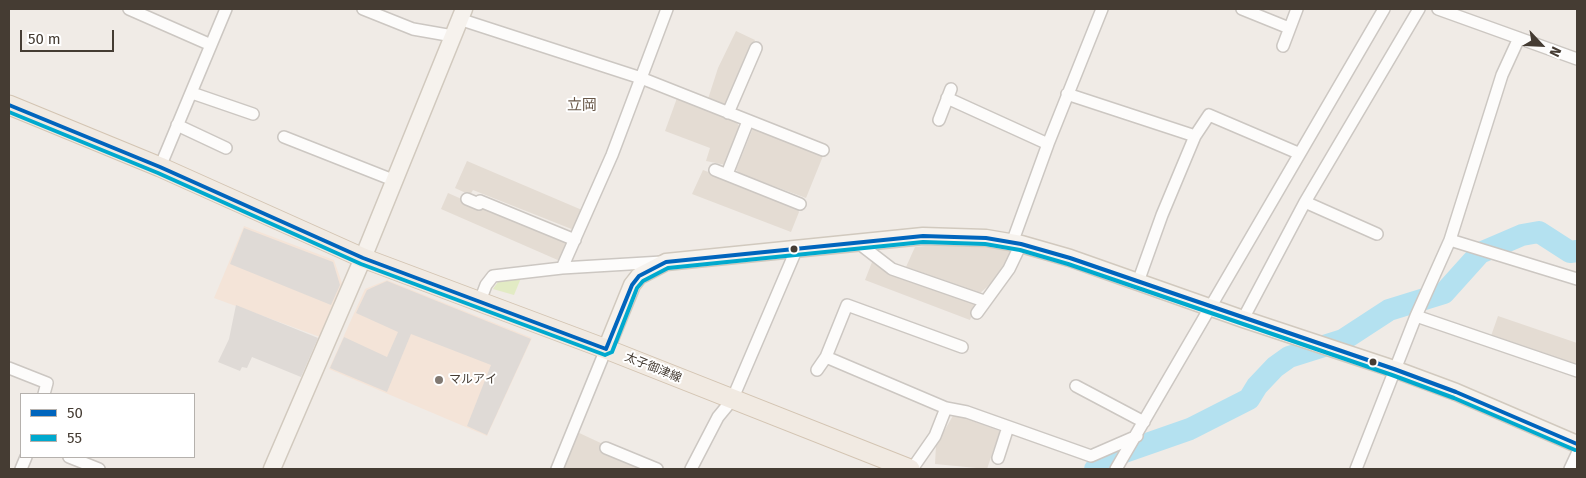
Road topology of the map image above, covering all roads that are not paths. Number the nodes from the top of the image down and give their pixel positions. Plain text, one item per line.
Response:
1 (129, 9) edge
2 (226, 9) edge
3 (363, 9) edge
4 (667, 9) edge
5 (1102, 9) edge
6 (1242, 9) edge
7 (1297, 9) edge
8 (1384, 9) edge
9 (1419, 9) edge
10 (1438, 9) edge
11 (462, 14) edge
12 (1289, 28) junction
13 (453, 36) junction
14 (1519, 38) junction
15 (212, 45) junction
16 (1283, 46) dead end
17 (756, 48) dead end
18 (1577, 59) edge
19 (641, 78) junction
20 (192, 93) junction
21 (1067, 94) junction
22 (9, 105) edge
23 (728, 113) junction
24 (254, 114) dead end
25 (939, 120) dead end
26 (748, 121) junction
27 (177, 126) junction
28 (1195, 136) junction
29 (284, 137) dead end
30 (1048, 144) junction
31 (226, 148) dead end
32 (823, 150) dead end
33 (1298, 153) junction
34 (160, 167) junction
35 (715, 170) dead end
36 (727, 174) junction
37 (393, 180) junction
38 (467, 198) dead end
39 (1305, 202) junction
40 (800, 204) dead end
41 (1377, 234) dead end
42 (575, 240) junction
43 (1450, 240) junction
44 (857, 242) junction
45 (1017, 243) junction
46 (797, 248) junction
47 (363, 258) junction
48 (666, 262) junction
49 (562, 268) junction
50 (1577, 279) edge
51 (1138, 282) junction
52 (480, 301) junction
53 (984, 301) junction
54 (1208, 307) junction
55 (977, 313) dead end
56 (1416, 316) junction
57 (1243, 319) junction
58 (962, 346) dead end
59 (606, 349) junction
60 (826, 357) junction
61 (9, 368) edge
62 (1394, 369) junction
63 (817, 370) dead end
64 (1577, 371) edge
65 (1076, 386) dead end
66 (44, 393) edge
67 (732, 400) junction
68 (946, 408) junction
69 (1144, 422) junction
70 (1008, 427) junction
71 (1136, 436) junction
72 (1577, 444) edge
73 (606, 448) dead end
74 (1577, 454) edge
75 (72, 458) edge
76 (998, 458) dead end
77 (99, 469) edge
78 (272, 469) edge
79 (557, 469) edge
80 (657, 469) edge
81 (691, 469) edge
82 (911, 469) edge
83 (1116, 469) edge
84 (1356, 469) edge
85 (1570, 469) edge

1 - 15 street
2 - 15 street
3 - 13 street
4 - 19 street
5 - 21 street
6 - 12 street
7 - 12 street
8 - 33 street
9 - 39 street
10 - 14 street
11 - 13 street
11 - 19 street
12 - 16 street
13 - 37 street
14 - 18 street
14 - 43 street
15 - 20 street
17 - 23 street
19 - 23 street
19 - 42 street
20 - 24 street
20 - 27 street
21 - 28 street
21 - 30 street
22 - 34 main road, 太子御津線
23 - 26 street
25 - 30 street
26 - 32 street
26 - 36 street
27 - 31 street
27 - 34 street
28 - 33 street
28 - 51 street
29 - 37 street
30 - 45 street
33 - 54 street
34 - 47 main road, 太子御津線
35 - 36 street
36 - 40 street
37 - 47 street
38 - 42 street
39 - 41 street
39 - 57 street
42 - 49 street
43 - 50 street
43 - 56 street
44 - 45 street
44 - 46 street
44 - 53 street
45 - 51 street
45 - 53 street
46 - 48 street
46 - 67 street
47 - 52 main road, 太子御津線
47 - 78 street
48 - 49 street
48 - 59 street
49 - 52 street
51 - 54 street
52 - 59 main road, 太子御津線
53 - 55 street
54 - 57 street
54 - 69 street
56 - 62 street
56 - 64 street
57 - 62 street
58 - 60 street
59 - 67 main road, 太子御津線
59 - 79 street
60 - 63 street
60 - 68 street
61 - 66 street
62 - 72 street
62 - 84 street
65 - 69 street
67 - 81 street
67 - 82 main road, 太子御津線
68 - 70 street
68 - 82 street
69 - 71 street
70 - 71 street
70 - 76 street
71 - 83 street
73 - 80 street
74 - 85 street
75 - 77 street

